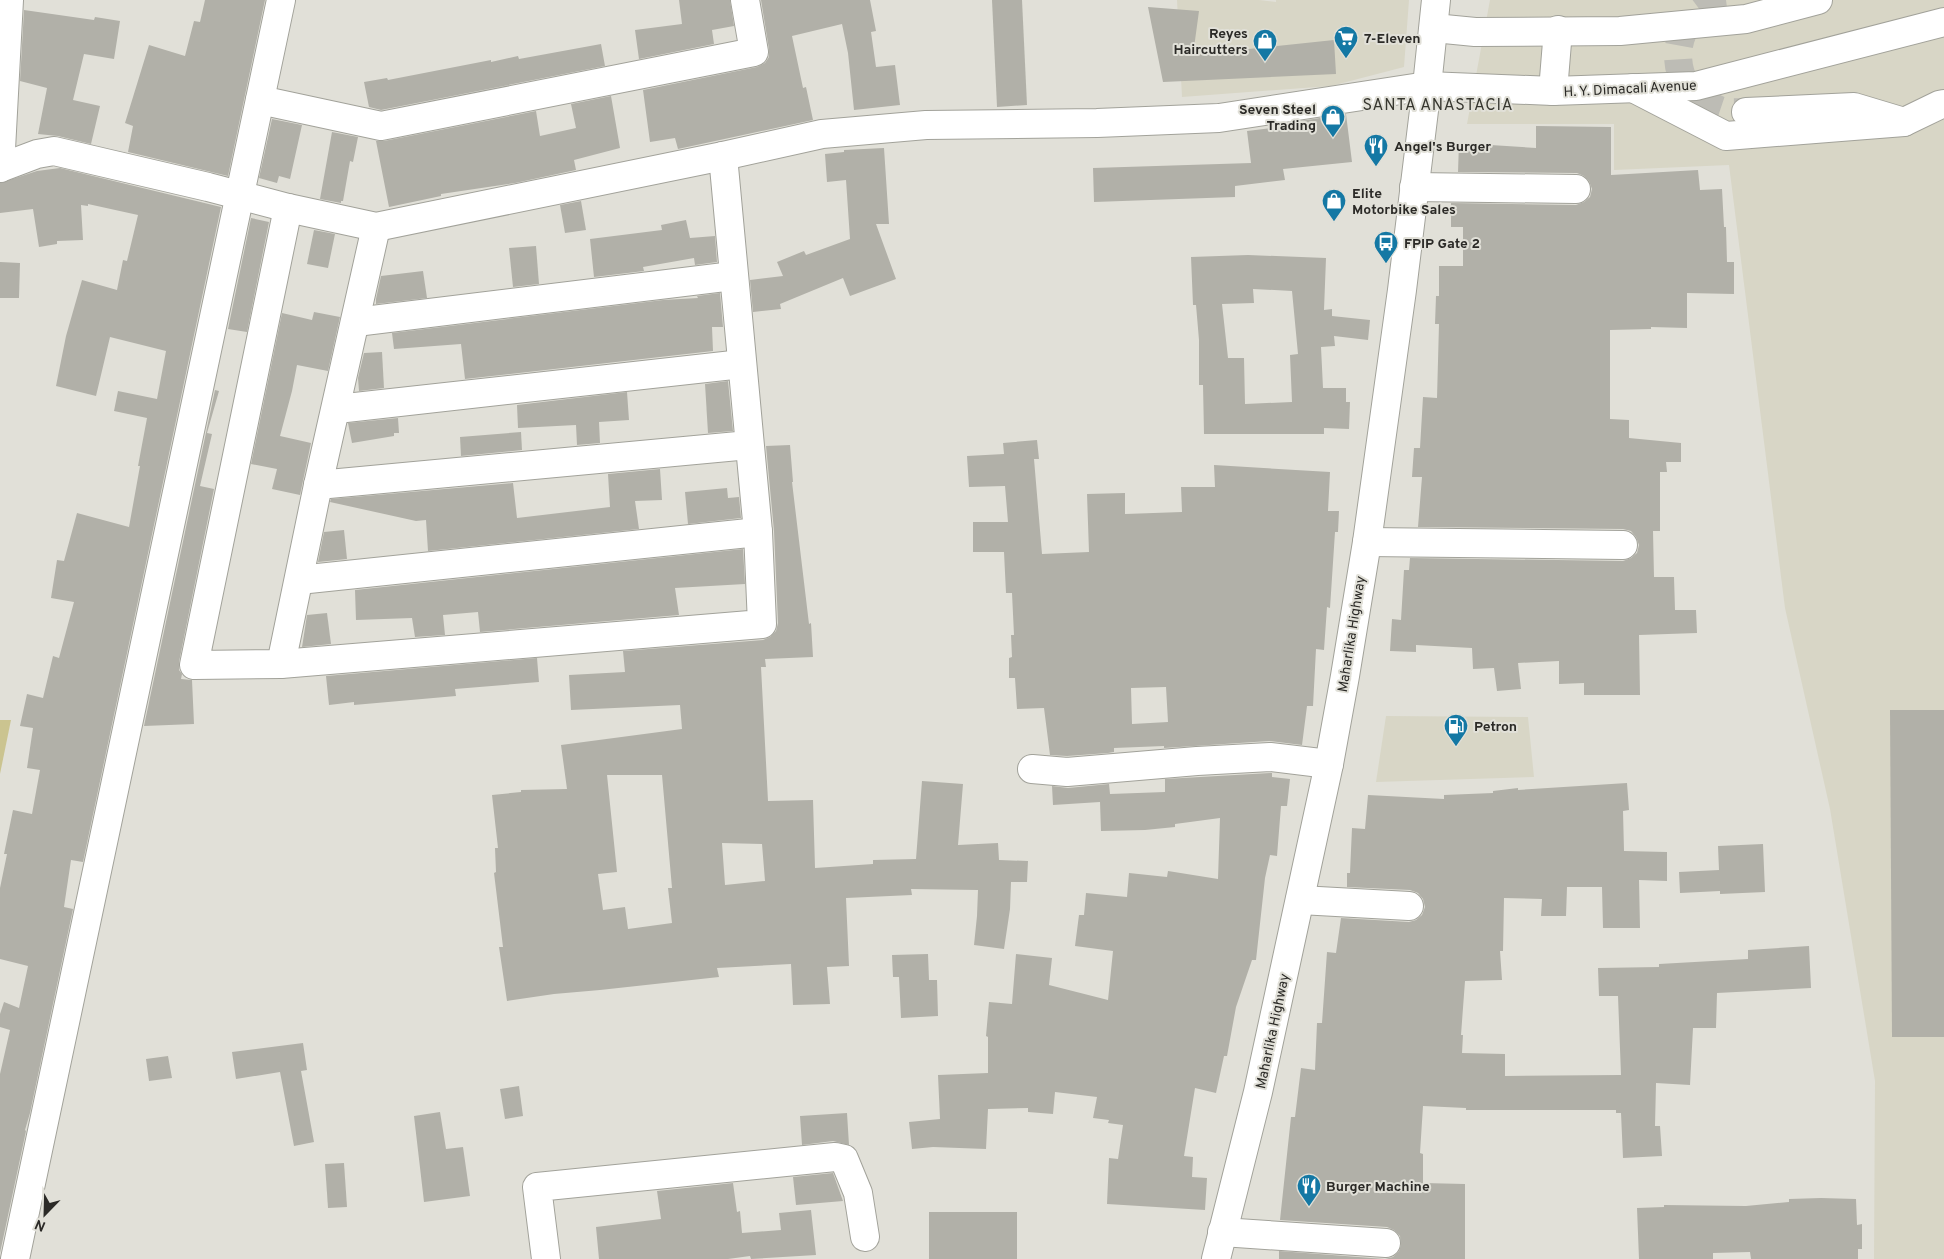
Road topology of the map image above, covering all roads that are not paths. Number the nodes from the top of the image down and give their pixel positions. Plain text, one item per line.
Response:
1 (9, 0) edge
2 (280, 0) edge
3 (745, 0) edge
4 (1436, 0) edge
5 (1818, 0) edge
6 (1944, 22) edge
7 (1434, 28) junction
8 (1558, 30) junction
9 (1427, 86) junction
10 (1633, 88) junction
11 (1553, 91) junction
12 (1942, 98) edge
13 (260, 100) junction
14 (1746, 112) tunnel mouth
15 (1904, 122) junction
16 (723, 156) junction
17 (0, 168) edge
18 (1414, 187) junction
19 (1576, 189) dead end
20 (239, 195) junction
21 (288, 208) junction
22 (376, 228) junction
23 (733, 276) junction
24 (356, 322) junction
25 (742, 364) junction
26 (336, 409) junction
27 (749, 445) junction
28 (318, 485) junction
29 (758, 532) junction
30 (1367, 542) junction
31 (1623, 545) dead end
32 (299, 580) junction
33 (281, 664) junction
34 (1329, 764) junction
35 (1032, 769) dead end
36 (1300, 900) junction
37 (1408, 906) dead end
38 (1222, 1232) junction
39 (865, 1237) dead end
40 (1386, 1243) dead end
41 (15, 1259) edge
42 (546, 1259) edge
43 (1216, 1259) edge

1 - 17 main road
2 - 13 main road
3 - 13 main road
4 - 7 main road, Maharlika Highway
5 - 8 main road
6 - 10 main road, H. Y. Dimacali Avenue
7 - 8 main road
7 - 9 main road, Maharlika Highway
8 - 11 main road
9 - 11 main road, H. Y. Dimacali Avenue
9 - 16 main road, H. Y. Dimacali Avenue
9 - 18 main road, Maharlika Highway
10 - 11 main road, H. Y. Dimacali Avenue
10 - 15 main road
12 - 15 main road
13 - 20 main road
14 - 15 main road
16 - 22 main road, H. Y. Dimacali Avenue
16 - 23 main road
17 - 20 main road
18 - 19 main road
18 - 30 main road, Maharlika Highway
20 - 21 main road
20 - 41 main road
21 - 22 main road
21 - 33 main road
22 - 24 main road
23 - 24 main road
23 - 25 main road
24 - 26 main road
25 - 26 main road
25 - 27 main road
26 - 28 main road
27 - 28 main road
27 - 29 main road
28 - 32 main road
29 - 32 main road
29 - 33 main road
30 - 31 main road
30 - 34 main road, Maharlika Highway
32 - 33 main road
34 - 35 main road
34 - 36 main road, Maharlika Highway
36 - 37 main road
36 - 38 main road, Maharlika Highway
38 - 40 main road
38 - 43 main road, Maharlika Highway
39 - 42 main road

